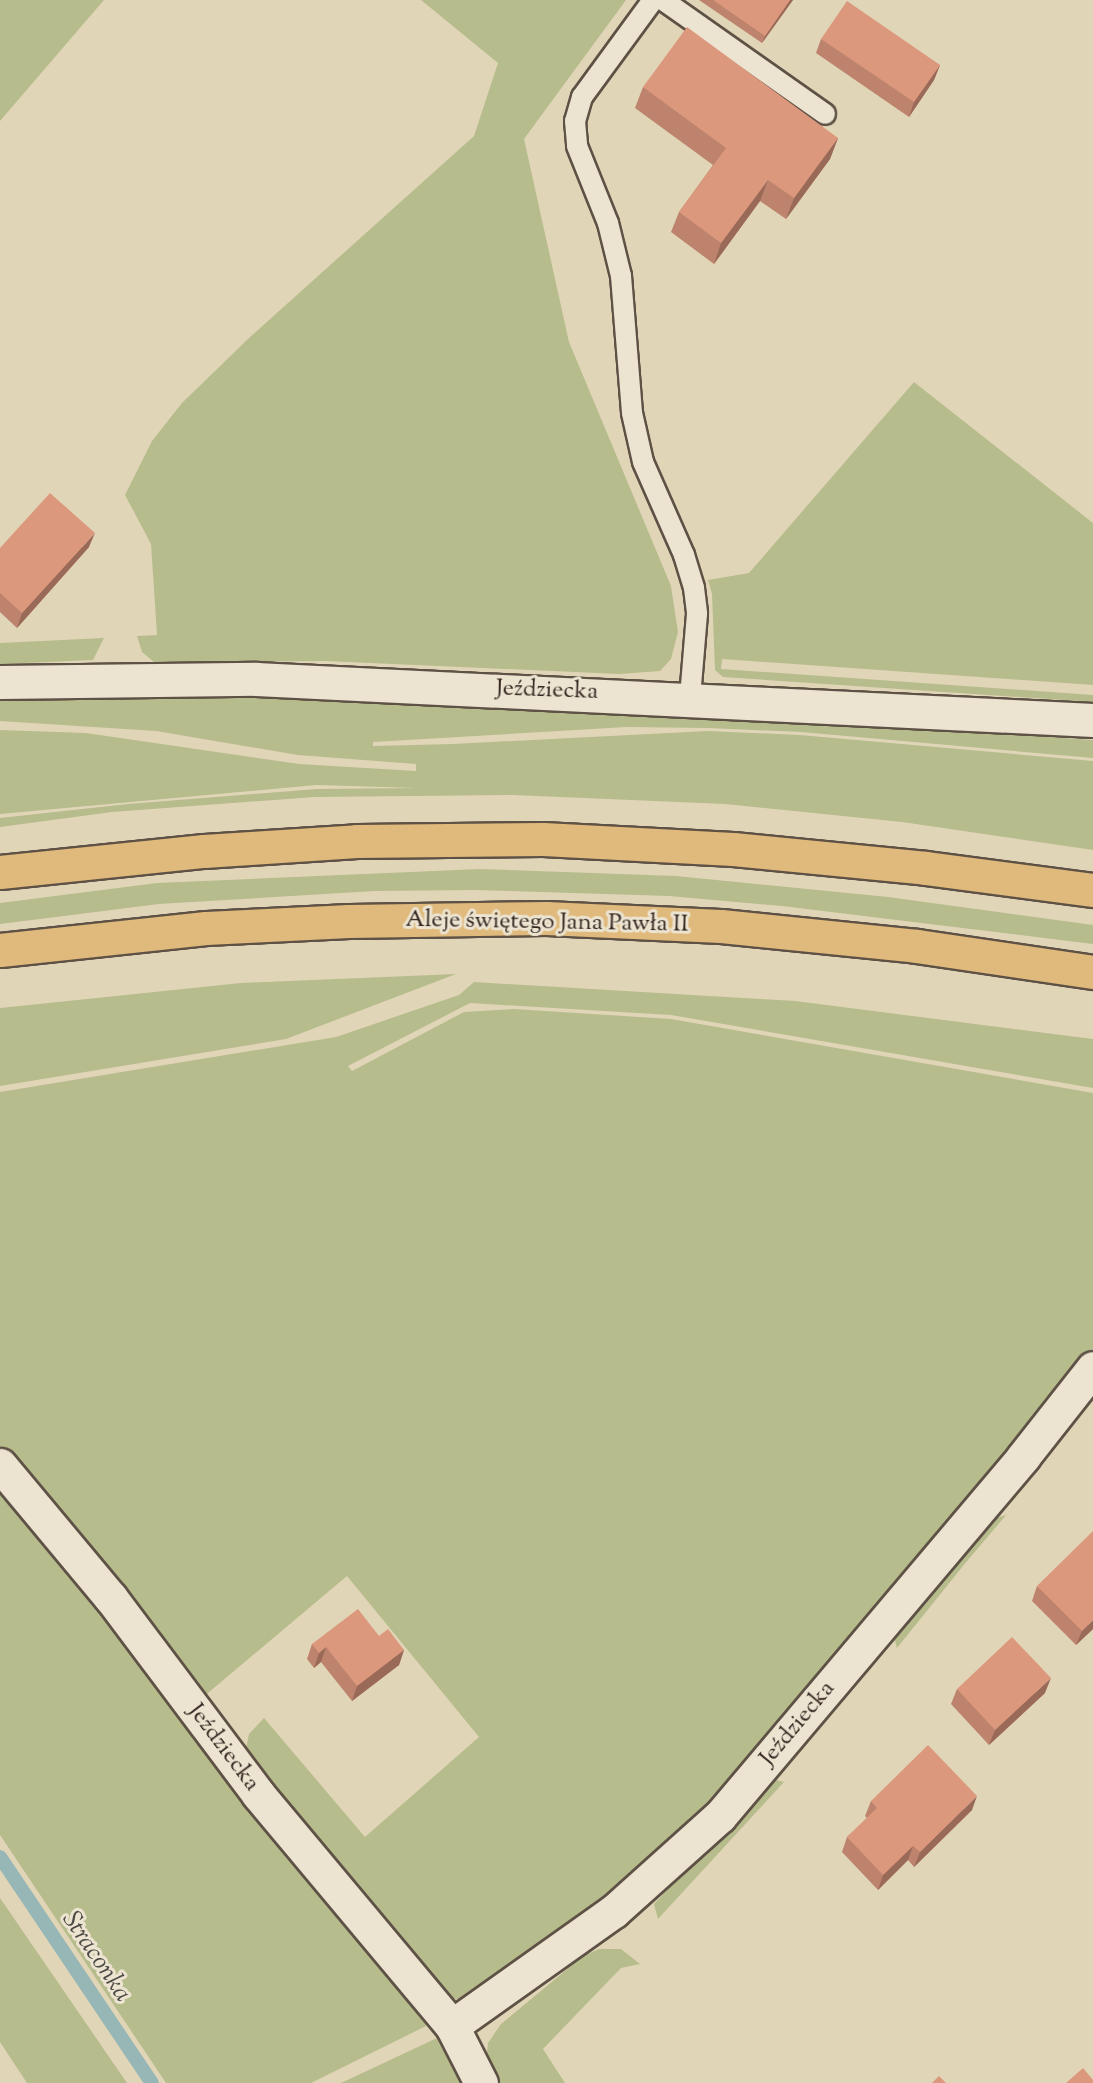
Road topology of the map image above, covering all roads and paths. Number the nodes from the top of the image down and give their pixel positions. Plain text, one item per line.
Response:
1 (653, 0) edge
2 (663, 0) edge
3 (825, 114) dead end
4 (0, 682) edge
5 (690, 698) junction
6 (1093, 720) edge
7 (0, 872) edge
8 (1093, 890) edge
9 (0, 950) edge
10 (1093, 972) edge
11 (1093, 1368) edge
12 (0, 1465) edge
13 (452, 2026) junction
14 (481, 2083) edge

1 - 5 lane
2 - 3 lane
4 - 5 street, Jeździecka
5 - 6 street, Jeździecka
7 - 8 highway
9 - 10 highway, Aleje świętego Jana Pawła II
11 - 13 street, Jeździecka
12 - 13 street, Jeździecka
13 - 14 street, Jeździecka

